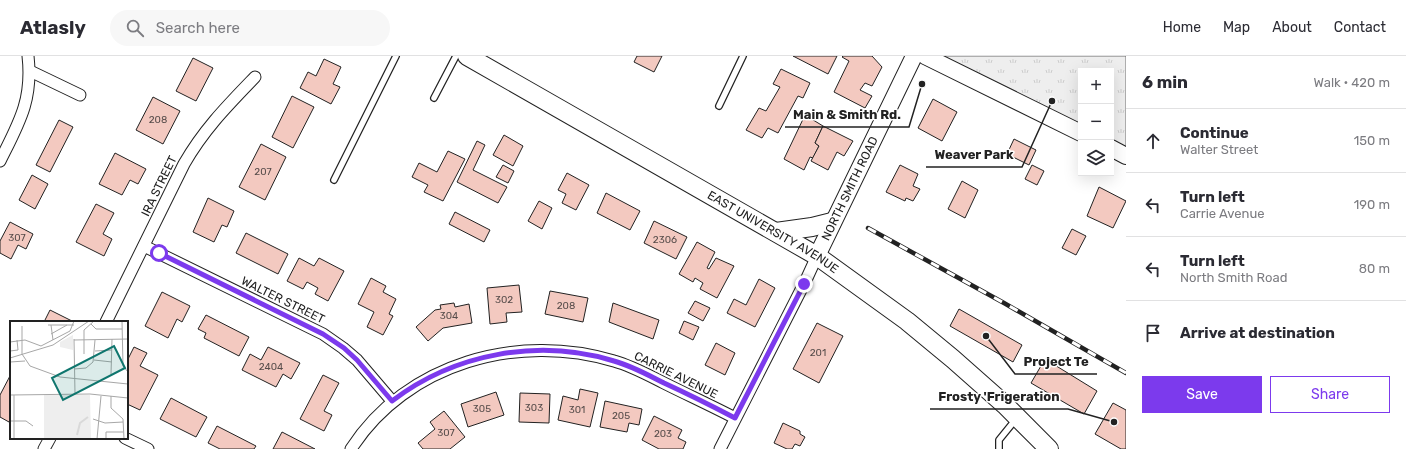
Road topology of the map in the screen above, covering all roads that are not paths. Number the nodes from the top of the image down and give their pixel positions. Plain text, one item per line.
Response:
1 (28, 56) edge
2 (396, 56) edge
3 (456, 56) edge
4 (467, 56) edge
5 (743, 56) edge
6 (914, 56) edge
7 (925, 56) edge
8 (30, 71) junction
9 (255, 77) dead end
10 (80, 95) dead end
11 (434, 98) dead end
12 (719, 106) dead end
13 (1078, 132) edge
14 (1114, 150) edge
15 (1126, 156) edge
16 (0, 161) edge
17 (334, 180) dead end
18 (832, 222) junction
19 (776, 232) junction
20 (144, 246) junction
21 (817, 256) junction
22 (106, 321) edge
23 (392, 401) junction
24 (1017, 417) junction
25 (735, 418) junction
26 (49, 439) edge
27 (127, 439) edge
28 (44, 449) edge
29 (148, 449) edge
30 (351, 449) edge
31 (720, 449) edge
32 (999, 449) edge
33 (1049, 449) edge

1 - 8 street
2 - 17 lane
3 - 11 lane
4 - 19 main road, EAST UNIVERSITY AVENUE
5 - 12 lane
6 - 18 street, NORTH SMITH ROAD
7 - 13 street
8 - 10 street
8 - 16 street
9 - 20 street, IRA STREET
14 - 15 street
18 - 19 main road
18 - 21 street, NORTH SMITH ROAD
19 - 21 main road, EAST UNIVERSITY AVENUE
20 - 22 street, IRA STREET
20 - 23 street, WALTER STREET
21 - 24 main road, EAST UNIVERSITY AVENUE
21 - 25 street, NORTH SMITH ROAD
23 - 25 street, CARRIE AVENUE
23 - 30 street, CARRIE AVENUE
24 - 32 lane
24 - 33 main road, EAST UNIVERSITY AVENUE
25 - 31 street, NORTH SMITH ROAD
26 - 28 street
27 - 29 street

